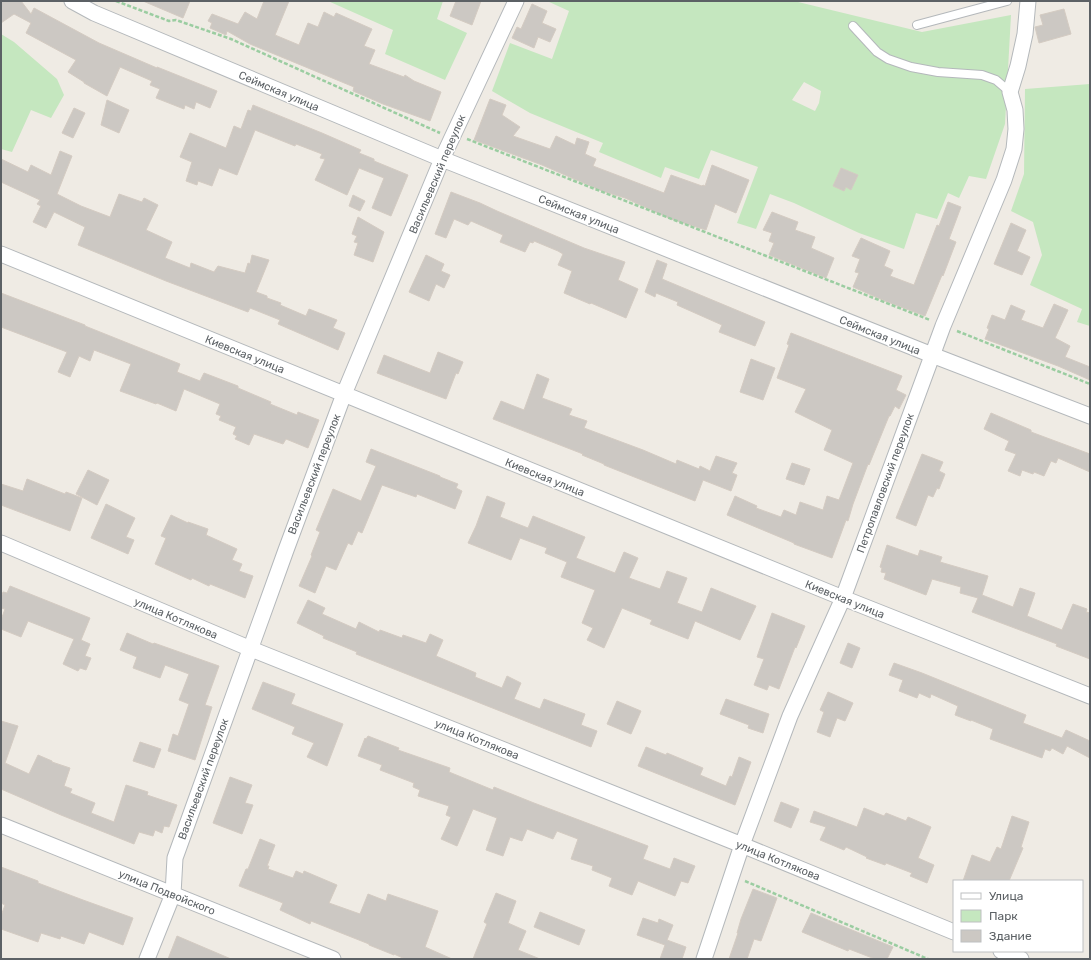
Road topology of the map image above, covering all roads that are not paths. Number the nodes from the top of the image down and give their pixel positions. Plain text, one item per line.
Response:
1 (72, 1) edge
2 (516, 1) edge
3 (1006, 1) edge
4 (1028, 1) edge
5 (916, 25) dead end
6 (853, 26) dead end
7 (1010, 92) junction
8 (442, 160) junction
9 (1, 254) edge
10 (932, 355) junction
11 (344, 394) junction
12 (1090, 416) edge
13 (1, 543) edge
14 (843, 598) junction
15 (251, 649) junction
16 (1090, 696) edge
17 (1, 825) edge
18 (742, 845) junction
19 (173, 894) junction
20 (953, 932) edge
21 (1003, 952) edge
22 (147, 959) edge
23 (333, 959) edge
24 (704, 959) edge
25 (1020, 959) edge

1 - 8 street, Сеймская улица
2 - 8 street, Васильевский переулок
3 - 5 lane
4 - 7 street
6 - 7 lane
7 - 10 street, Петропавловский переулок
8 - 10 street, Сеймская улица
8 - 11 street, Васильевский переулок
9 - 11 street, Киевская улица
10 - 12 street, Сеймская улица
10 - 14 street, Петропавловский переулок
11 - 14 street, Киевская улица
11 - 15 street, Васильевский переулок
13 - 15 street, улица Котлякова
14 - 16 street, Киевская улица
14 - 18 street, Петропавловский переулок
15 - 18 street, улица Котлякова
15 - 19 street, Васильевский переулок
17 - 19 street, улица Подвойского
18 - 20 street, улица Котлякова
18 - 24 street, Петропавловский переулок
19 - 22 street, Васильевский переулок
19 - 23 street, улица Подвойского
21 - 25 street

